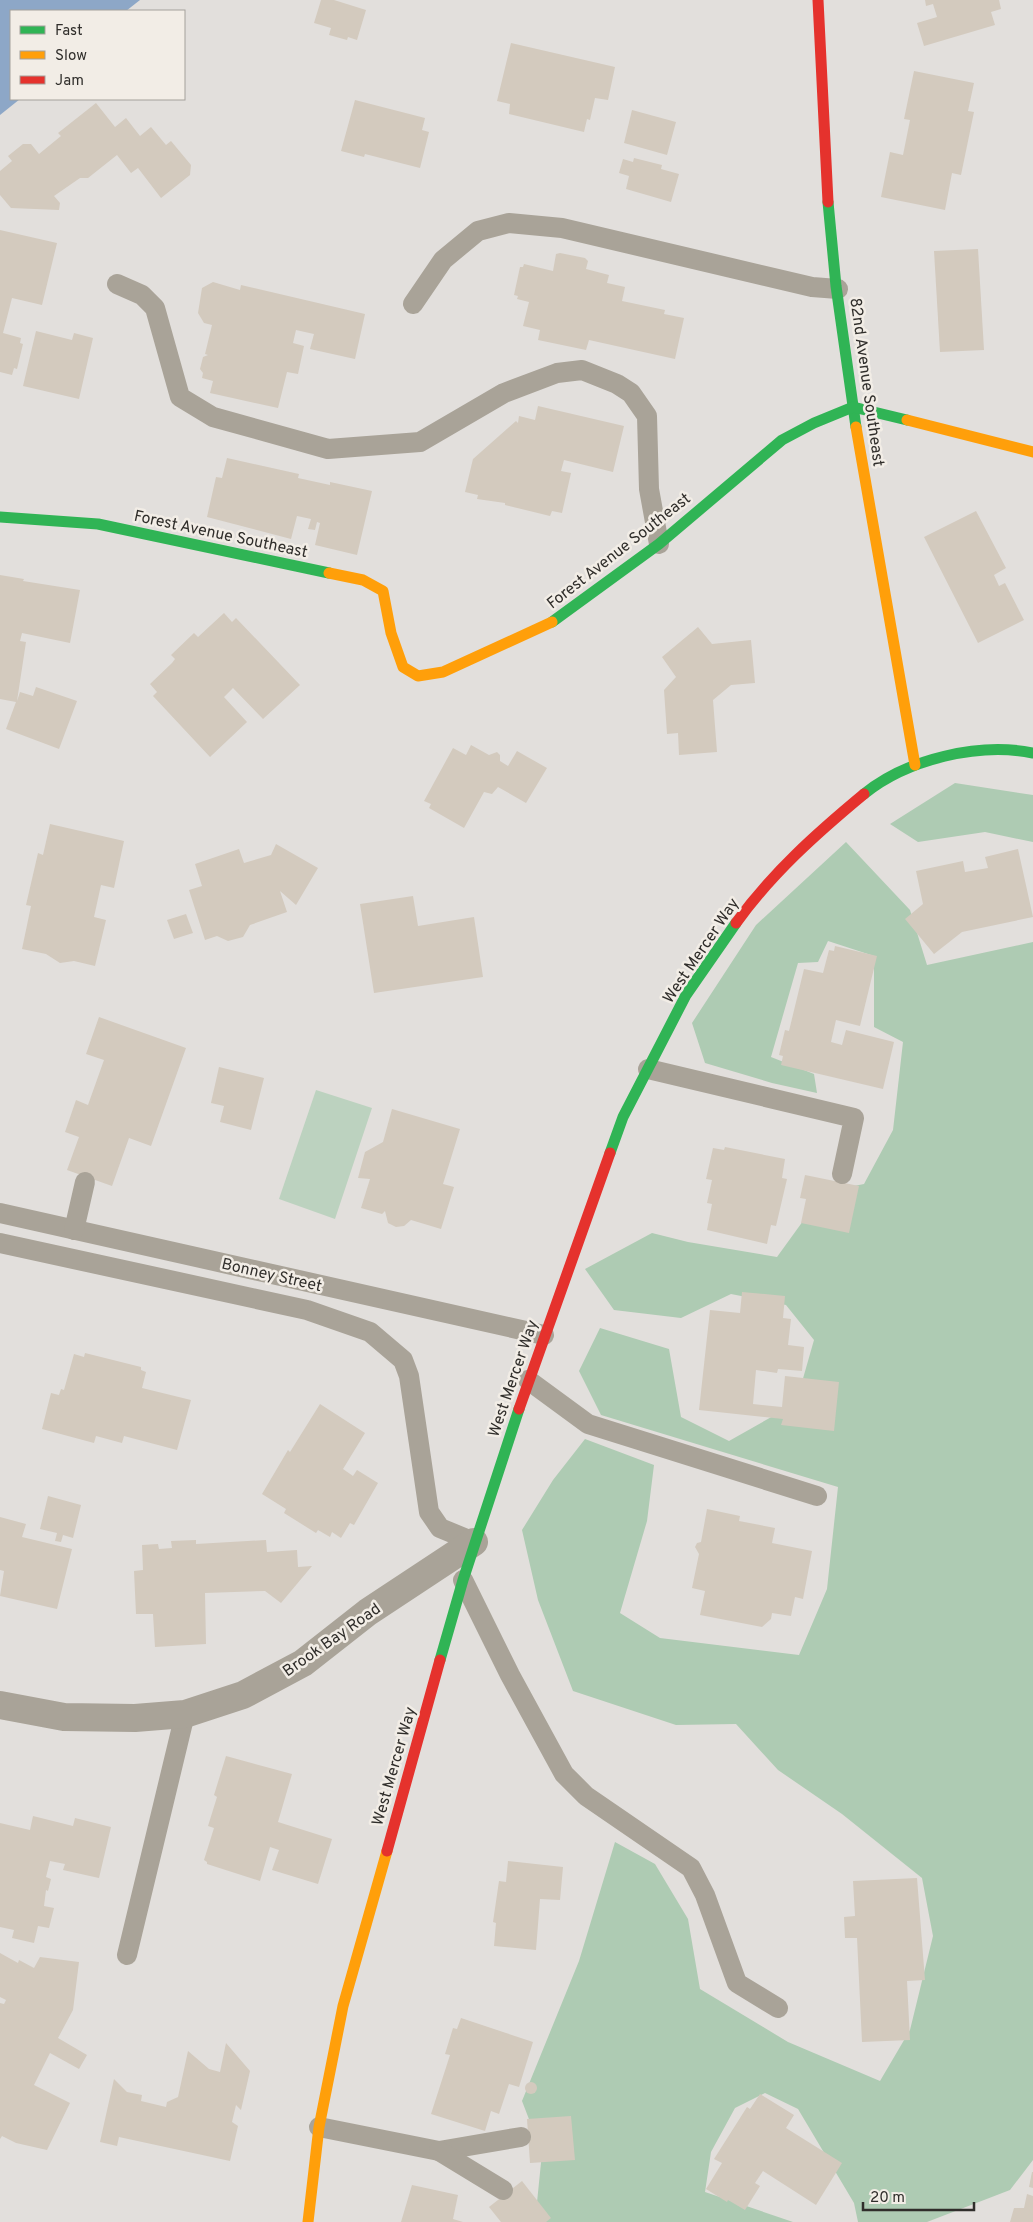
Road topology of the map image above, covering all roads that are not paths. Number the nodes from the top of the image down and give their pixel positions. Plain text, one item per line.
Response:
1 (818, 0) edge
2 (117, 284) dead end
3 (838, 289) junction
4 (413, 304) dead end
5 (853, 407) junction
6 (1033, 452) edge
7 (0, 517) edge
8 (659, 544) junction
9 (1033, 753) edge
10 (914, 765) junction
11 (648, 1069) junction
12 (842, 1174) dead end
13 (85, 1182) dead end
14 (0, 1213) edge
15 (74, 1230) junction
16 (0, 1243) edge
17 (544, 1334) junction
18 (528, 1380) junction
19 (817, 1496) dead end
20 (474, 1542) junction
21 (463, 1580) junction
22 (0, 1706) edge
23 (185, 1714) junction
24 (127, 1954) dead end
25 (778, 2008) dead end
26 (319, 2127) junction
27 (521, 2137) dead end
28 (439, 2151) junction
29 (503, 2190) dead end
30 (308, 2222) edge

1 - 3 street, 82nd Avenue Southeast
2 - 8 lane
3 - 4 lane
3 - 5 street, 82nd Avenue Southeast
5 - 6 street
5 - 8 street, Forest Avenue Southeast
5 - 10 street, 82nd Avenue Southeast
7 - 8 street, Forest Avenue Southeast
9 - 10 street, West Mercer Way
10 - 11 street, West Mercer Way
11 - 12 lane
11 - 17 street, West Mercer Way
13 - 15 lane
14 - 15 lane, Bonney Street
15 - 17 lane, Bonney Street
16 - 20 lane
17 - 18 street, West Mercer Way
18 - 19 lane
18 - 20 street, West Mercer Way
20 - 21 street, West Mercer Way
20 - 23 street, Brook Bay Road
21 - 25 lane
21 - 26 street, West Mercer Way
22 - 23 street, Brook Bay Road
23 - 24 lane
26 - 28 lane
26 - 30 street, West Mercer Way
27 - 28 lane
28 - 29 lane

